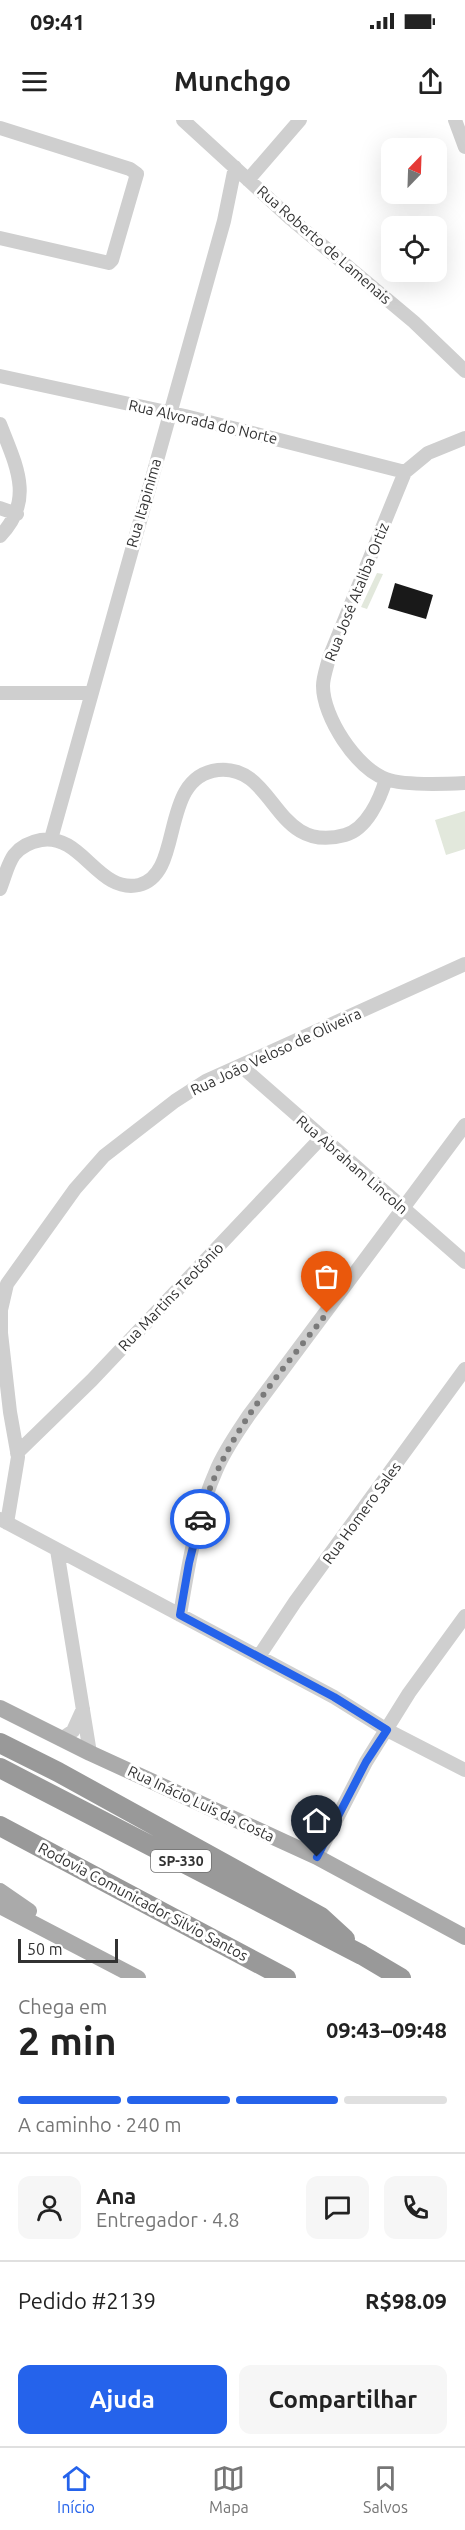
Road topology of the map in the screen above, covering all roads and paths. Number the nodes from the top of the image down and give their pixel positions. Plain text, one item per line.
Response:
1 (8, 120) edge
2 (183, 120) edge
3 (300, 120) edge
4 (455, 120) edge
5 (0, 128) edge
6 (465, 147) edge
7 (235, 167) junction
8 (248, 180) junction
9 (0, 238) edge
10 (465, 371) edge
11 (0, 376) edge
12 (169, 413) junction
13 (0, 424) edge
14 (465, 438) edge
15 (405, 472) junction
16 (0, 508) edge
17 (17, 514) junction
18 (0, 536) edge
19 (0, 693) edge
20 (91, 693) junction
21 (386, 779) junction
22 (465, 783) edge
23 (51, 838) junction
24 (0, 889) edge
25 (465, 964) edge
26 (241, 1066) junction
27 (465, 1125) edge
28 (321, 1138) junction
29 (403, 1210) junction
30 (465, 1262) edge
31 (465, 1369) edge
32 (17, 1453) junction
33 (4, 1521) edge
34 (57, 1550) junction
35 (180, 1615) junction
36 (463, 1623) edge
37 (259, 1656) junction
38 (0, 1708) edge
39 (83, 1709) junction
40 (387, 1730) junction
41 (62, 1739) junction
42 (0, 1743) edge
43 (90, 1753) junction
44 (0, 1768) edge
45 (465, 1770) edge
46 (0, 1826) edge
47 (317, 1857) junction
48 (0, 1891) edge
49 (0, 1906) edge
50 (465, 1937) edge
51 (79, 1948) junction
52 (362, 1955) junction
53 (138, 1978) edge
54 (286, 1978) edge
55 (401, 1978) edge

1 - 5 street
2 - 7 street, Rua Roberto de Lamenais
3 - 8 street
4 - 6 street
5 - 9 street
7 - 8 street, Rua Roberto de Lamenais
7 - 12 street, Rua Itapinima
8 - 10 street, Rua Roberto de Lamenais
11 - 12 street, Rua Alvorada do Norte
12 - 15 street, Rua Alvorada do Norte
12 - 20 street, Rua Itapinima
13 - 17 street
14 - 15 street, Rua José Ataliba Ortiz
15 - 21 street, Rua José Ataliba Ortiz
16 - 17 street
17 - 18 street
19 - 20 street
20 - 23 street, Rua Itapinima
21 - 22 street
21 - 23 street
23 - 24 street
25 - 26 street, Rua João Veloso de Oliveira
26 - 28 street, Rua Abraham Lincoln
26 - 32 street, Rua João Veloso de Oliveira
27 - 29 street
28 - 29 street, Rua Abraham Lincoln
28 - 32 street, Rua Martins Teotônio
29 - 30 street, Rua Abraham Lincoln
29 - 35 street
31 - 37 street, Rua Homero Sales
32 - 33 street, Rua João Veloso de Oliveira
33 - 34 street
34 - 35 street
34 - 39 street
35 - 37 street
36 - 40 street
37 - 40 street
38 - 41 main road, Rua Inácio Luis da Costa
39 - 41 street
39 - 43 street
40 - 45 street
40 - 47 street
41 - 43 main road, Rua Inácio Luis da Costa
42 - 52 highway
43 - 47 main road, Rua Inácio Luis da Costa
44 - 52 highway, SP-330
46 - 54 highway, Rodovia Comunicador Silvio Santos
47 - 50 main road, Rua Inácio Luis da Costa
48 - 51 main road
49 - 51 main road
51 - 53 main road
52 - 55 highway, SP-330

